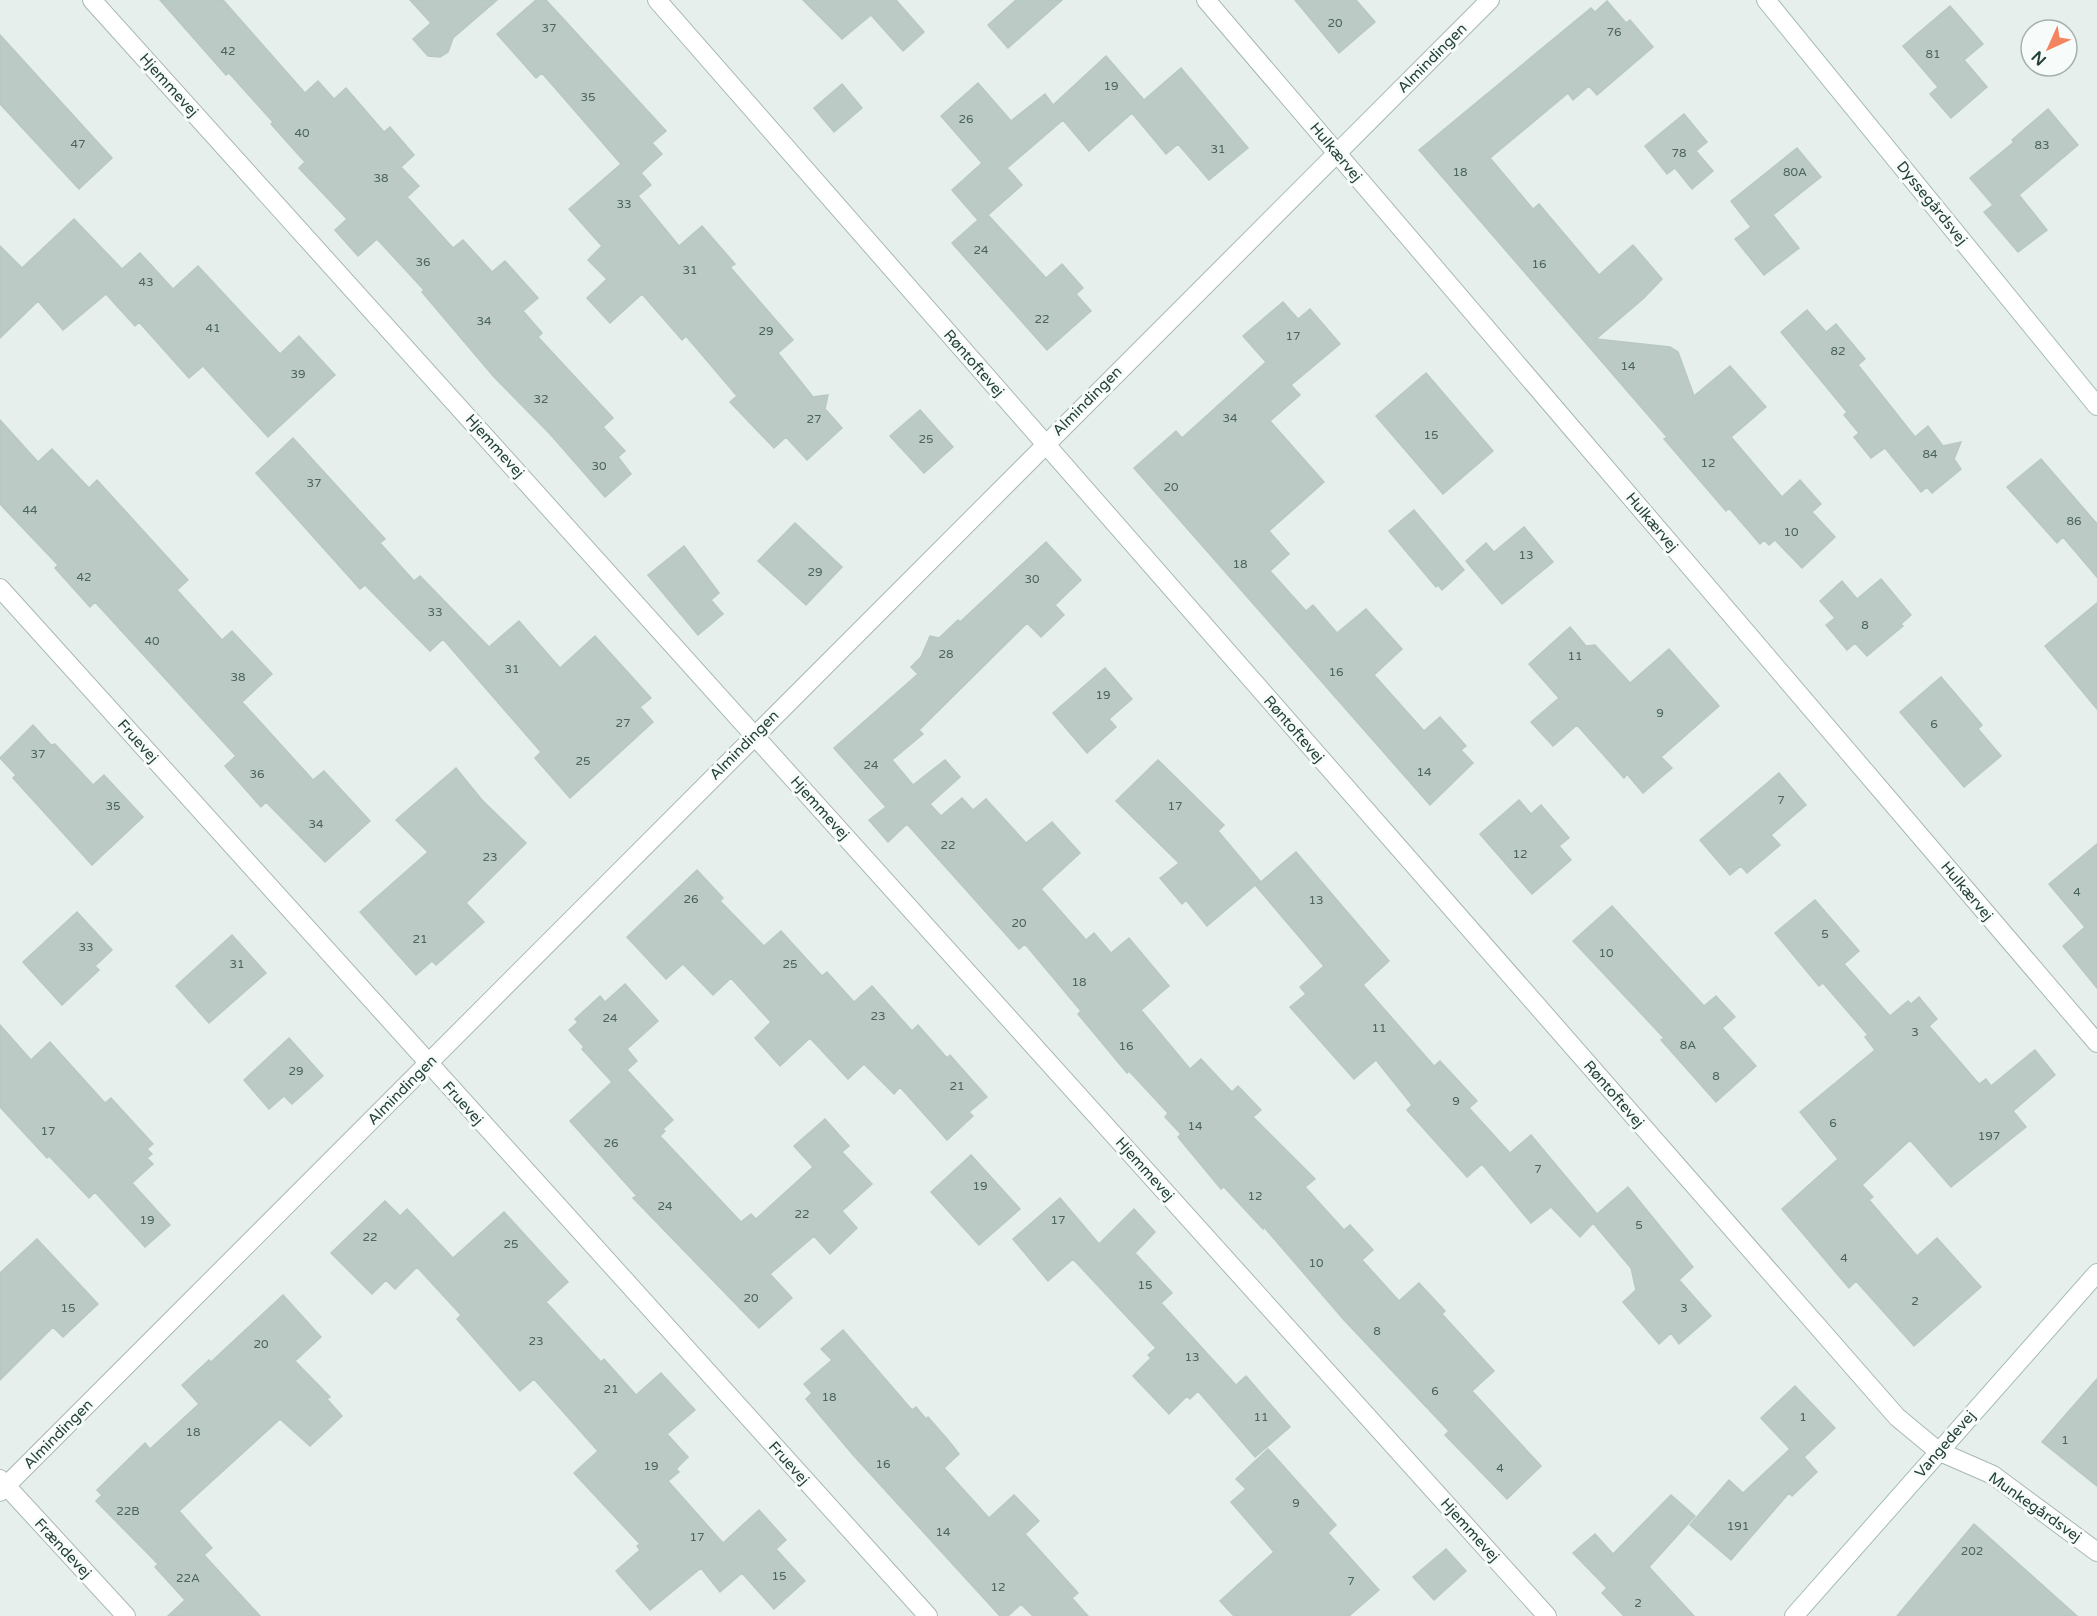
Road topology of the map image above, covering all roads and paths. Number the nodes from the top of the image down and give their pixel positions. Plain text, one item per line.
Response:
1 (92, 0) edge
2 (657, 0) edge
3 (1206, 0) edge
4 (1490, 0) edge
5 (1766, 0) edge
6 (1336, 152) junction
7 (2097, 406) edge
8 (1045, 443) junction
9 (0, 588) edge
10 (754, 735) junction
11 (2097, 1043) edge
12 (428, 1064) junction
13 (2097, 1273) edge
14 (1938, 1451) junction
15 (2, 1486) edge
16 (2097, 1551) edge
17 (126, 1616) edge
18 (928, 1616) edge
19 (1546, 1616) edge
20 (1794, 1616) edge

1 - 10 street, Hjemmevej
2 - 8 street, Røntoftevej
3 - 6 street, Hulkærvej
4 - 6 street, Almindingen
5 - 7 street, Dyssegårdsvej
6 - 8 street, Almindingen
6 - 11 street, Hulkærvej
8 - 10 street, Almindingen
8 - 14 street, Røntoftevej
9 - 12 street, Fruevej
10 - 12 street, Almindingen
10 - 19 street, Hjemmevej
12 - 15 street, Almindingen
12 - 18 street, Fruevej
13 - 14 street, Vangedevej
14 - 16 street, Munkegårdsvej
14 - 20 street, Vangedevej
15 - 17 street, Frændevej

